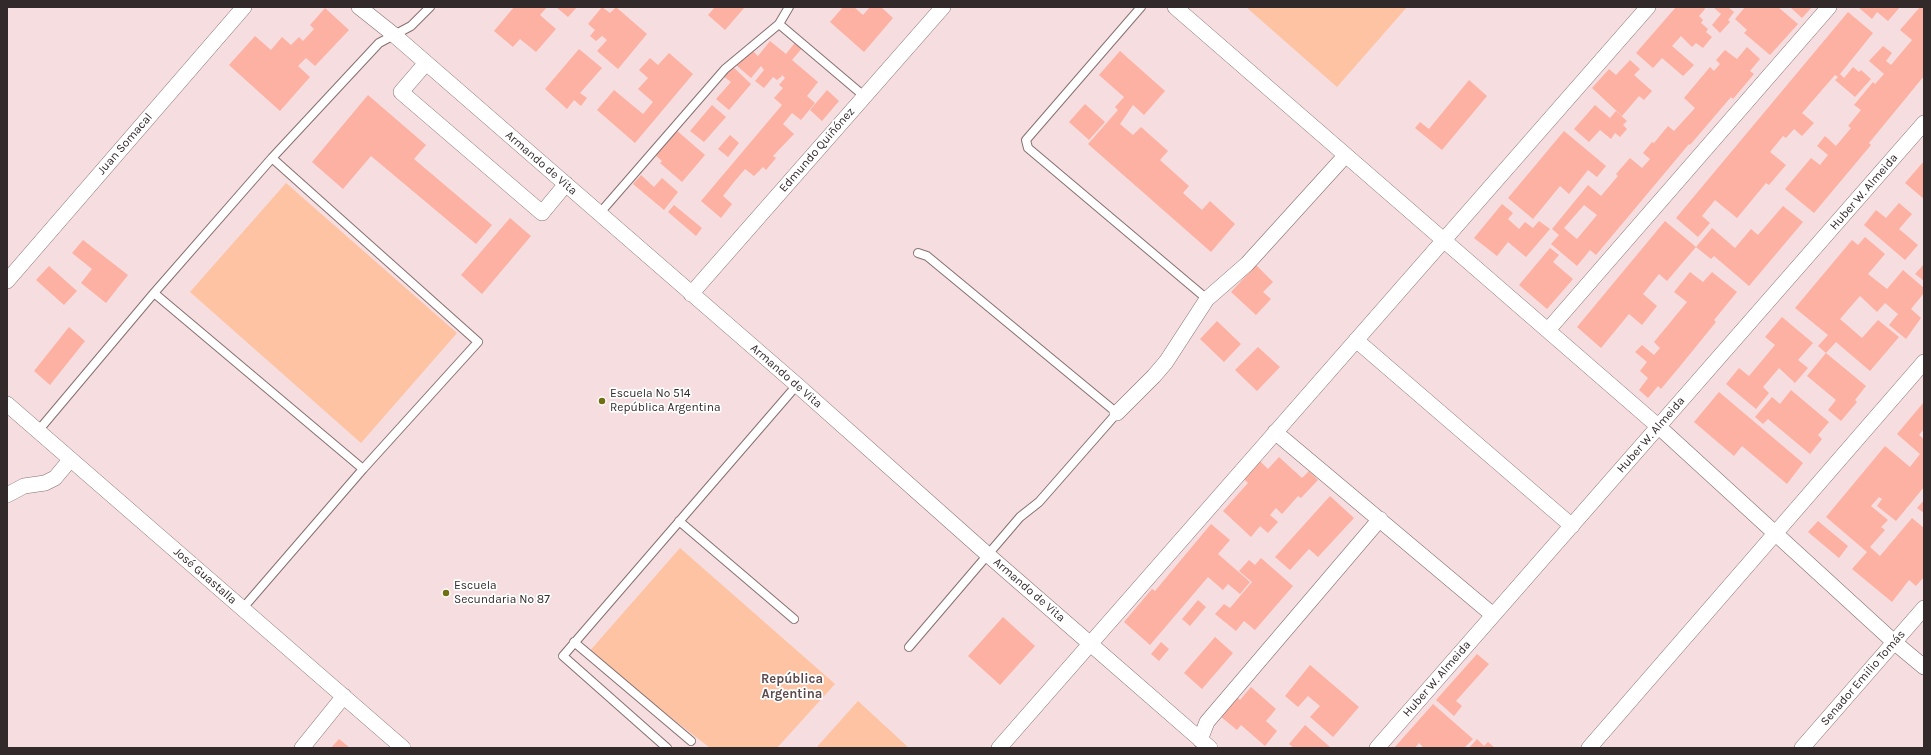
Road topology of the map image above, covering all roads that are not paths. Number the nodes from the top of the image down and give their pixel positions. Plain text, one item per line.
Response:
1 (244, 7) edge
2 (359, 7) edge
3 (430, 7) edge
4 (789, 7) edge
5 (942, 7) edge
6 (1141, 7) edge
7 (1174, 7) edge
8 (1648, 7) edge
9 (1829, 7) edge
10 (779, 24) junction
11 (393, 34) junction
12 (426, 63) junction
13 (864, 96) junction
14 (1924, 123) edge
15 (1345, 156) junction
16 (272, 158) junction
17 (566, 184) junction
18 (599, 214) junction
19 (1444, 239) junction
20 (918, 253) dead end
21 (7, 281) edge
22 (154, 293) junction
23 (691, 294) junction
24 (1207, 299) junction
25 (1548, 330) junction
26 (1356, 340) junction
27 (1924, 362) edge
28 (797, 385) junction
29 (7, 404) edge
30 (1116, 412) junction
31 (1659, 426) junction
32 (38, 431) junction
33 (1275, 432) junction
34 (70, 460) junction
35 (363, 469) junction
36 (7, 495) edge
37 (1380, 519) junction
38 (679, 521) junction
39 (1572, 526) junction
40 (1776, 534) junction
41 (987, 554) junction
42 (243, 608) junction
43 (1924, 608) edge
44 (1494, 615) junction
45 (794, 619) dead end
46 (574, 642) junction
47 (1894, 642) junction
48 (1091, 643) junction
49 (909, 647) dead end
50 (1924, 667) edge
51 (344, 696) junction
52 (691, 741) dead end
53 (1201, 745) edge
54 (302, 748) edge
55 (403, 748) edge
56 (667, 748) edge
57 (999, 748) edge
58 (1378, 748) edge
59 (1589, 748) edge
60 (1802, 748) edge

1 - 21 street, Juan Somacal
2 - 11 street, Armando de Vita
3 - 11 lane
4 - 10 lane
5 - 13 street, Edmundo Quiñónez
6 - 24 lane
7 - 15 street
8 - 19 street
9 - 25 street
10 - 13 lane
10 - 18 lane
11 - 12 street, Armando de Vita
11 - 16 lane
12 - 17 street, Armando de Vita
12 - 17 street
13 - 23 street, Edmundo Quiñónez
14 - 31 street, Huber W. Almeida
15 - 19 street
15 - 24 street
16 - 22 lane
16 - 35 lane
17 - 18 street, Armando de Vita
18 - 23 street, Armando de Vita
19 - 25 street
19 - 26 street
20 - 30 lane
22 - 32 lane
22 - 35 lane
23 - 28 street, Armando de Vita
24 - 30 street
25 - 31 street
26 - 33 street
26 - 39 street
27 - 40 street
28 - 38 lane
28 - 41 street, Armando de Vita
29 - 32 street, José Guastalla
30 - 41 lane
31 - 39 street, Huber W. Almeida
31 - 40 street
32 - 34 street, José Guastalla
33 - 37 street
33 - 48 street
34 - 36 street
34 - 42 street, José Guastalla
35 - 42 lane
37 - 44 street
37 - 53 street
38 - 45 lane
38 - 46 lane
39 - 44 street, Huber W. Almeida
40 - 47 street
40 - 59 street
41 - 48 street, Armando de Vita
41 - 49 lane
42 - 51 street, José Guastalla
43 - 47 street, Senador Emilio Tomás
44 - 58 street, Huber W. Almeida
46 - 52 lane
46 - 56 lane
47 - 50 street
47 - 60 street, Senador Emilio Tomás
48 - 53 street, Armando de Vita
48 - 57 street
51 - 54 street
51 - 55 street, José Guastalla

